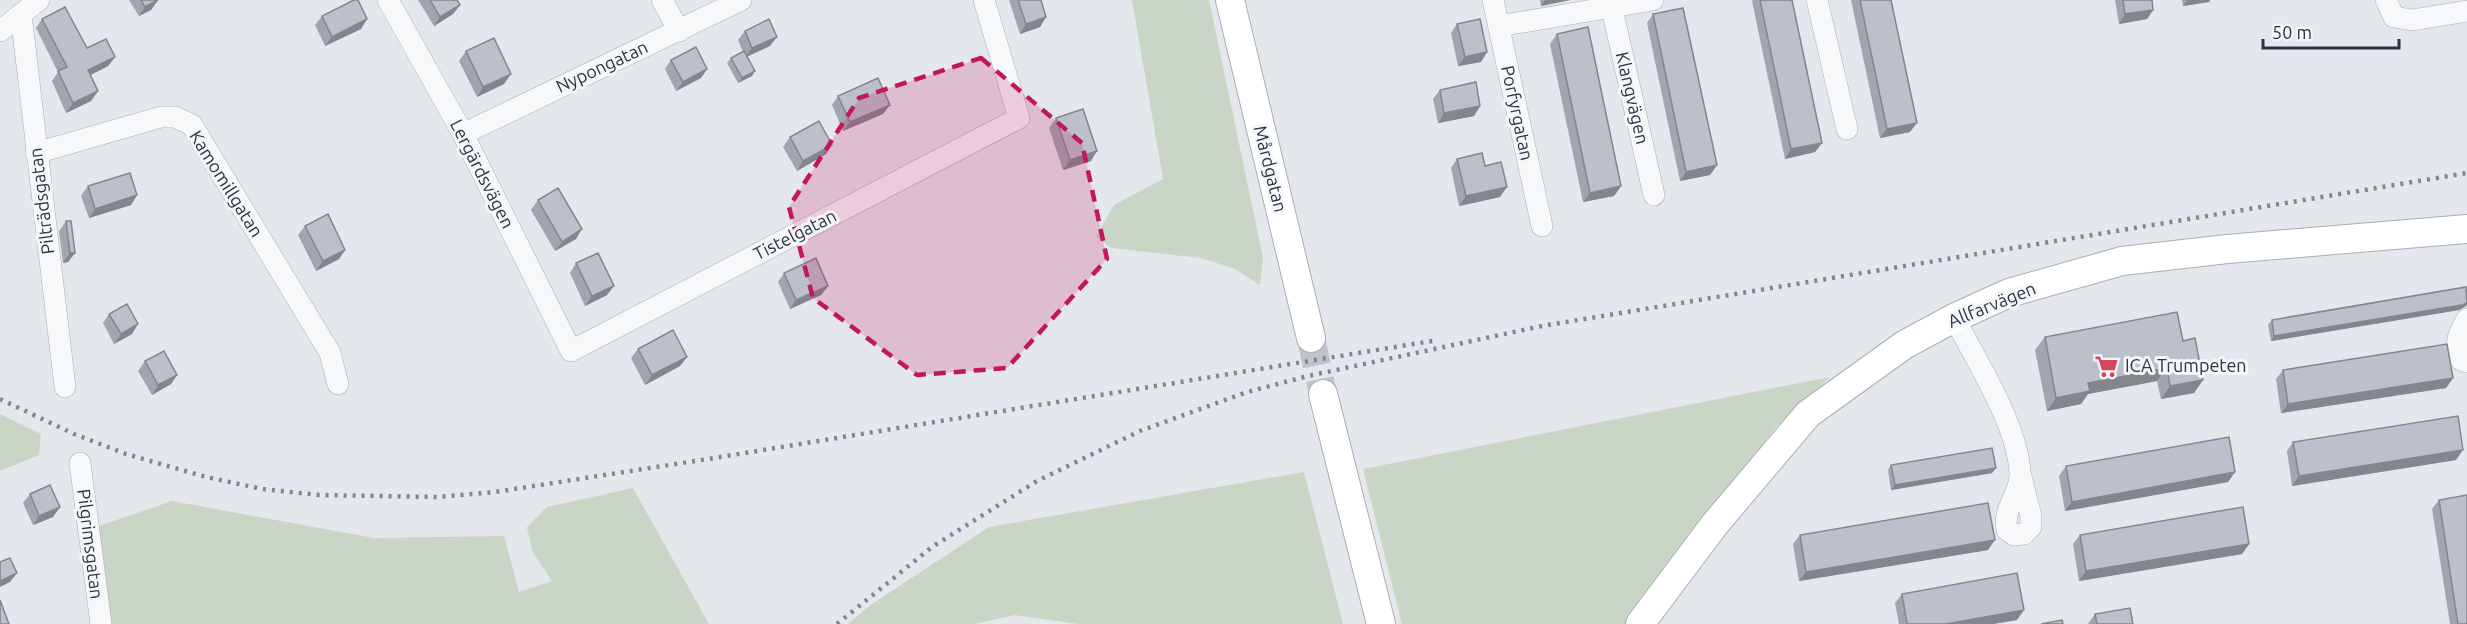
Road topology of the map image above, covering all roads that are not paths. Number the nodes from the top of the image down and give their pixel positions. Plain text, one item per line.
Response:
1 (39, 0) edge
2 (388, 0) edge
3 (662, 0) edge
4 (741, 0) edge
5 (984, 0) edge
6 (1230, 0) edge
7 (1493, 0) edge
8 (1653, 0) edge
9 (1817, 0) edge
10 (1611, 4) edge
11 (2390, 8) edge
12 (2467, 11) edge
13 (21, 14) junction
14 (1499, 26) junction
15 (0, 31) edge
16 (679, 31) junction
17 (1847, 129) dead end
18 (463, 134) junction
19 (36, 153) junction
20 (1654, 195) dead end
21 (1542, 226) dead end
22 (2467, 229) edge
23 (1954, 318) junction
24 (2467, 319) edge
25 (1311, 338) tunnel mouth
26 (572, 351) joint
27 (2467, 362) edge
28 (338, 384) dead end
29 (65, 387) dead end
30 (1323, 394) tunnel mouth
31 (80, 463) dead end
32 (2021, 476) dead end
33 (101, 624) edge
34 (1381, 624) edge
35 (1640, 624) edge

1 - 13 street
2 - 18 street, Lergärdsvägen
3 - 16 street
4 - 16 street, Nypongatan
5 - 26 street, Tistelgatan
6 - 25 street, Mårdgatan
7 - 14 street, Porfyrgatan
8 - 10 street
9 - 17 street
10 - 14 street
10 - 20 street, Klangvägen
11 - 12 street
13 - 15 street
13 - 19 street, Pilträdsgatan
14 - 21 street, Porfyrgatan
16 - 18 street, Nypongatan
18 - 26 street, Lergärdsvägen
19 - 28 street, Kamomillgatan
19 - 29 street, Pilträdsgatan
22 - 23 street, Allfarvägen
23 - 32 street
23 - 35 street, Allfarvägen
24 - 27 street
30 - 34 street
31 - 33 street, Pilgrimsgatan

